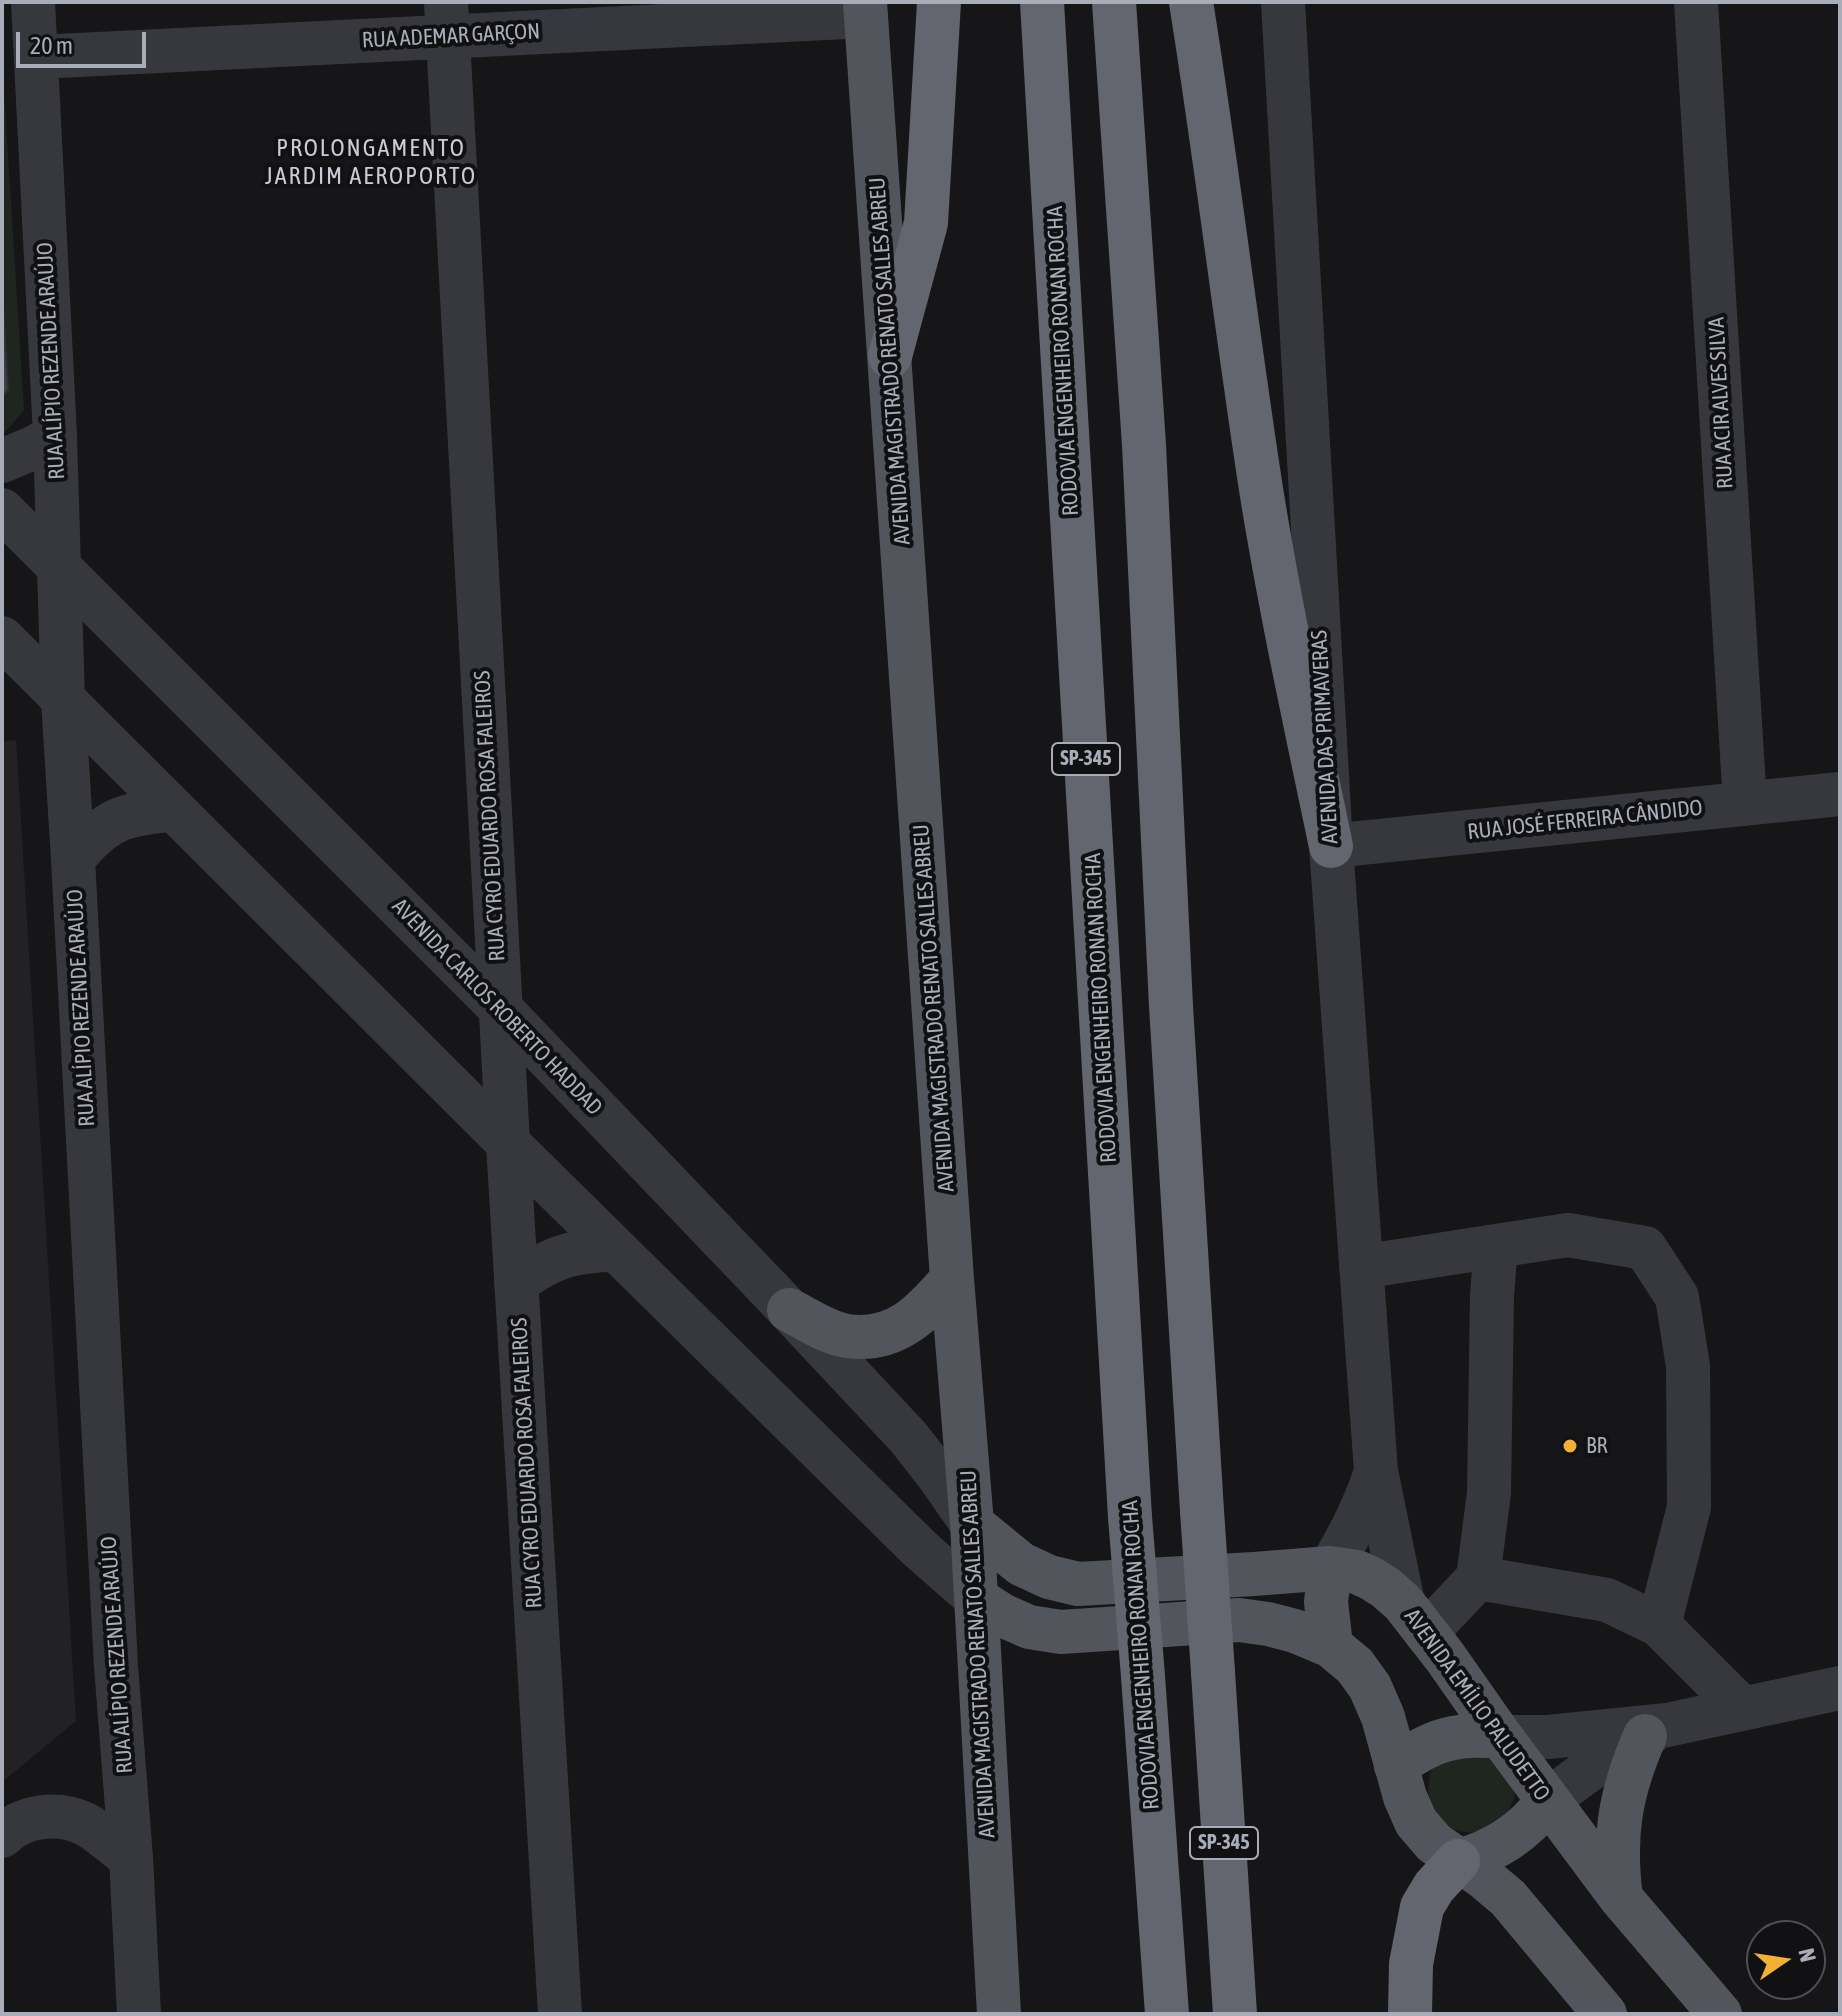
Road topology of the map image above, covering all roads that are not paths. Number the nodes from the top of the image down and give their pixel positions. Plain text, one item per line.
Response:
1 (33, 2) edge
2 (939, 2) edge
3 (1042, 2) edge
4 (1114, 2) edge
5 (1191, 2) edge
6 (1283, 2) edge
7 (1696, 2) edge
8 (865, 9) edge
9 (447, 19) edge
10 (37, 57) junction
11 (890, 356) junction
12 (55, 436) junction
13 (2, 461) edge
14 (2, 510) edge
15 (59, 566) junction
16 (2, 638) edge
17 (63, 700) junction
18 (1840, 794) edge
19 (1745, 804) junction
20 (174, 810) junction
21 (1331, 846) junction
22 (73, 859) junction
23 (501, 1009) junction
24 (508, 1143) junction
25 (1496, 1246) junction
26 (616, 1250) junction
27 (1361, 1267) junction
28 (952, 1279) junction
29 (516, 1283) junction
30 (789, 1310) junction
31 (1376, 1471) junction
32 (972, 1524) junction
33 (1330, 1568) junction
34 (1478, 1578) junction
35 (977, 1599) junction
36 (1414, 1618) junction
37 (1659, 1625) junction
38 (1331, 1646) junction
39 (1840, 1688) edge
40 (1742, 1708) junction
41 (1656, 1730) junction
42 (1501, 1737) junction
43 (1396, 1766) junction
44 (1548, 1801) junction
45 (2, 1836) edge
46 (131, 1858) junction
47 (1458, 1861) junction
48 (1621, 1898) junction
49 (139, 2014) edge
50 (560, 2014) edge
51 (999, 2014) edge
52 (1167, 2014) edge
53 (1235, 2014) edge
54 (1410, 2014) edge
55 (1605, 2014) edge
56 (1720, 2014) edge

1 - 10 street, RUA ALÍPIO REZENDE ARAÚJO
2 - 11 highway
3 - 52 highway, RODOVIA ENGENHEIRO RONAN ROCHA / SP-345, bridge
4 - 53 highway, SP-345, bridge
5 - 21 highway
6 - 21 street, AVENIDA DAS PRIMAVERAS
7 - 19 street, RUA ACIR ALVES SILVA
8 - 9 street, RUA ADEMAR GARÇON
8 - 11 main road, AVENIDA MAGISTRADO RENATO SALLES ABREU
9 - 10 street, RUA ADEMAR GARÇON
9 - 23 street, RUA CYRO EDUARDO ROSA FALEIROS
10 - 12 street, RUA ALÍPIO REZENDE ARAÚJO
11 - 28 main road, AVENIDA MAGISTRADO RENATO SALLES ABREU
12 - 13 street
12 - 15 street, RUA ALÍPIO REZENDE ARAÚJO
14 - 15 street, AVENIDA CARLOS ROBERTO HADDAD
15 - 17 street, RUA ALÍPIO REZENDE ARAÚJO
15 - 23 street, AVENIDA CARLOS ROBERTO HADDAD
16 - 17 street
17 - 20 street
17 - 22 street, RUA ALÍPIO REZENDE ARAÚJO
18 - 19 street, RUA JOSÉ FERREIRA CÂNDIDO
19 - 21 street, RUA JOSÉ FERREIRA CÂNDIDO
20 - 22 street
20 - 24 street
21 - 27 street, AVENIDA DAS PRIMAVERAS
22 - 46 street, RUA ALÍPIO REZENDE ARAÚJO
23 - 24 street, RUA CYRO EDUARDO ROSA FALEIROS
23 - 30 street, AVENIDA CARLOS ROBERTO HADDAD
24 - 26 street
24 - 29 street, RUA CYRO EDUARDO ROSA FALEIROS
25 - 27 street
25 - 34 street
25 - 37 street
26 - 29 street
26 - 35 street
27 - 31 street, AVENIDA DAS PRIMAVERAS
28 - 30 main road
28 - 32 main road, AVENIDA MAGISTRADO RENATO SALLES ABREU
29 - 50 street, RUA CYRO EDUARDO ROSA FALEIROS
30 - 32 street, AVENIDA CARLOS ROBERTO HADDAD
31 - 33 street, AVENIDA DAS PRIMAVERAS
31 - 36 street, AVENIDA DAS PRIMAVERAS
32 - 33 main road, AVENIDA EMÍLIO PALUDETTO
32 - 35 main road, AVENIDA MAGISTRADO RENATO SALLES ABREU
33 - 36 main road, AVENIDA EMÍLIO PALUDETTO
33 - 38 main road
34 - 36 street
34 - 37 street
35 - 38 main road
35 - 51 main road, AVENIDA MAGISTRADO RENATO SALLES ABREU
36 - 42 main road, AVENIDA EMÍLIO PALUDETTO
37 - 40 street
38 - 43 main road
39 - 40 street
40 - 41 street
41 - 42 street
41 - 44 street
41 - 48 main road
42 - 43 main road
42 - 44 main road, AVENIDA EMÍLIO PALUDETTO
43 - 47 main road
44 - 47 main road
44 - 48 main road, AVENIDA EMÍLIO PALUDETTO
45 - 46 street
46 - 49 street, RUA ALÍPIO REZENDE ARAÚJO
47 - 54 highway
47 - 55 main road
48 - 56 main road, AVENIDA EMÍLIO PALUDETTO

